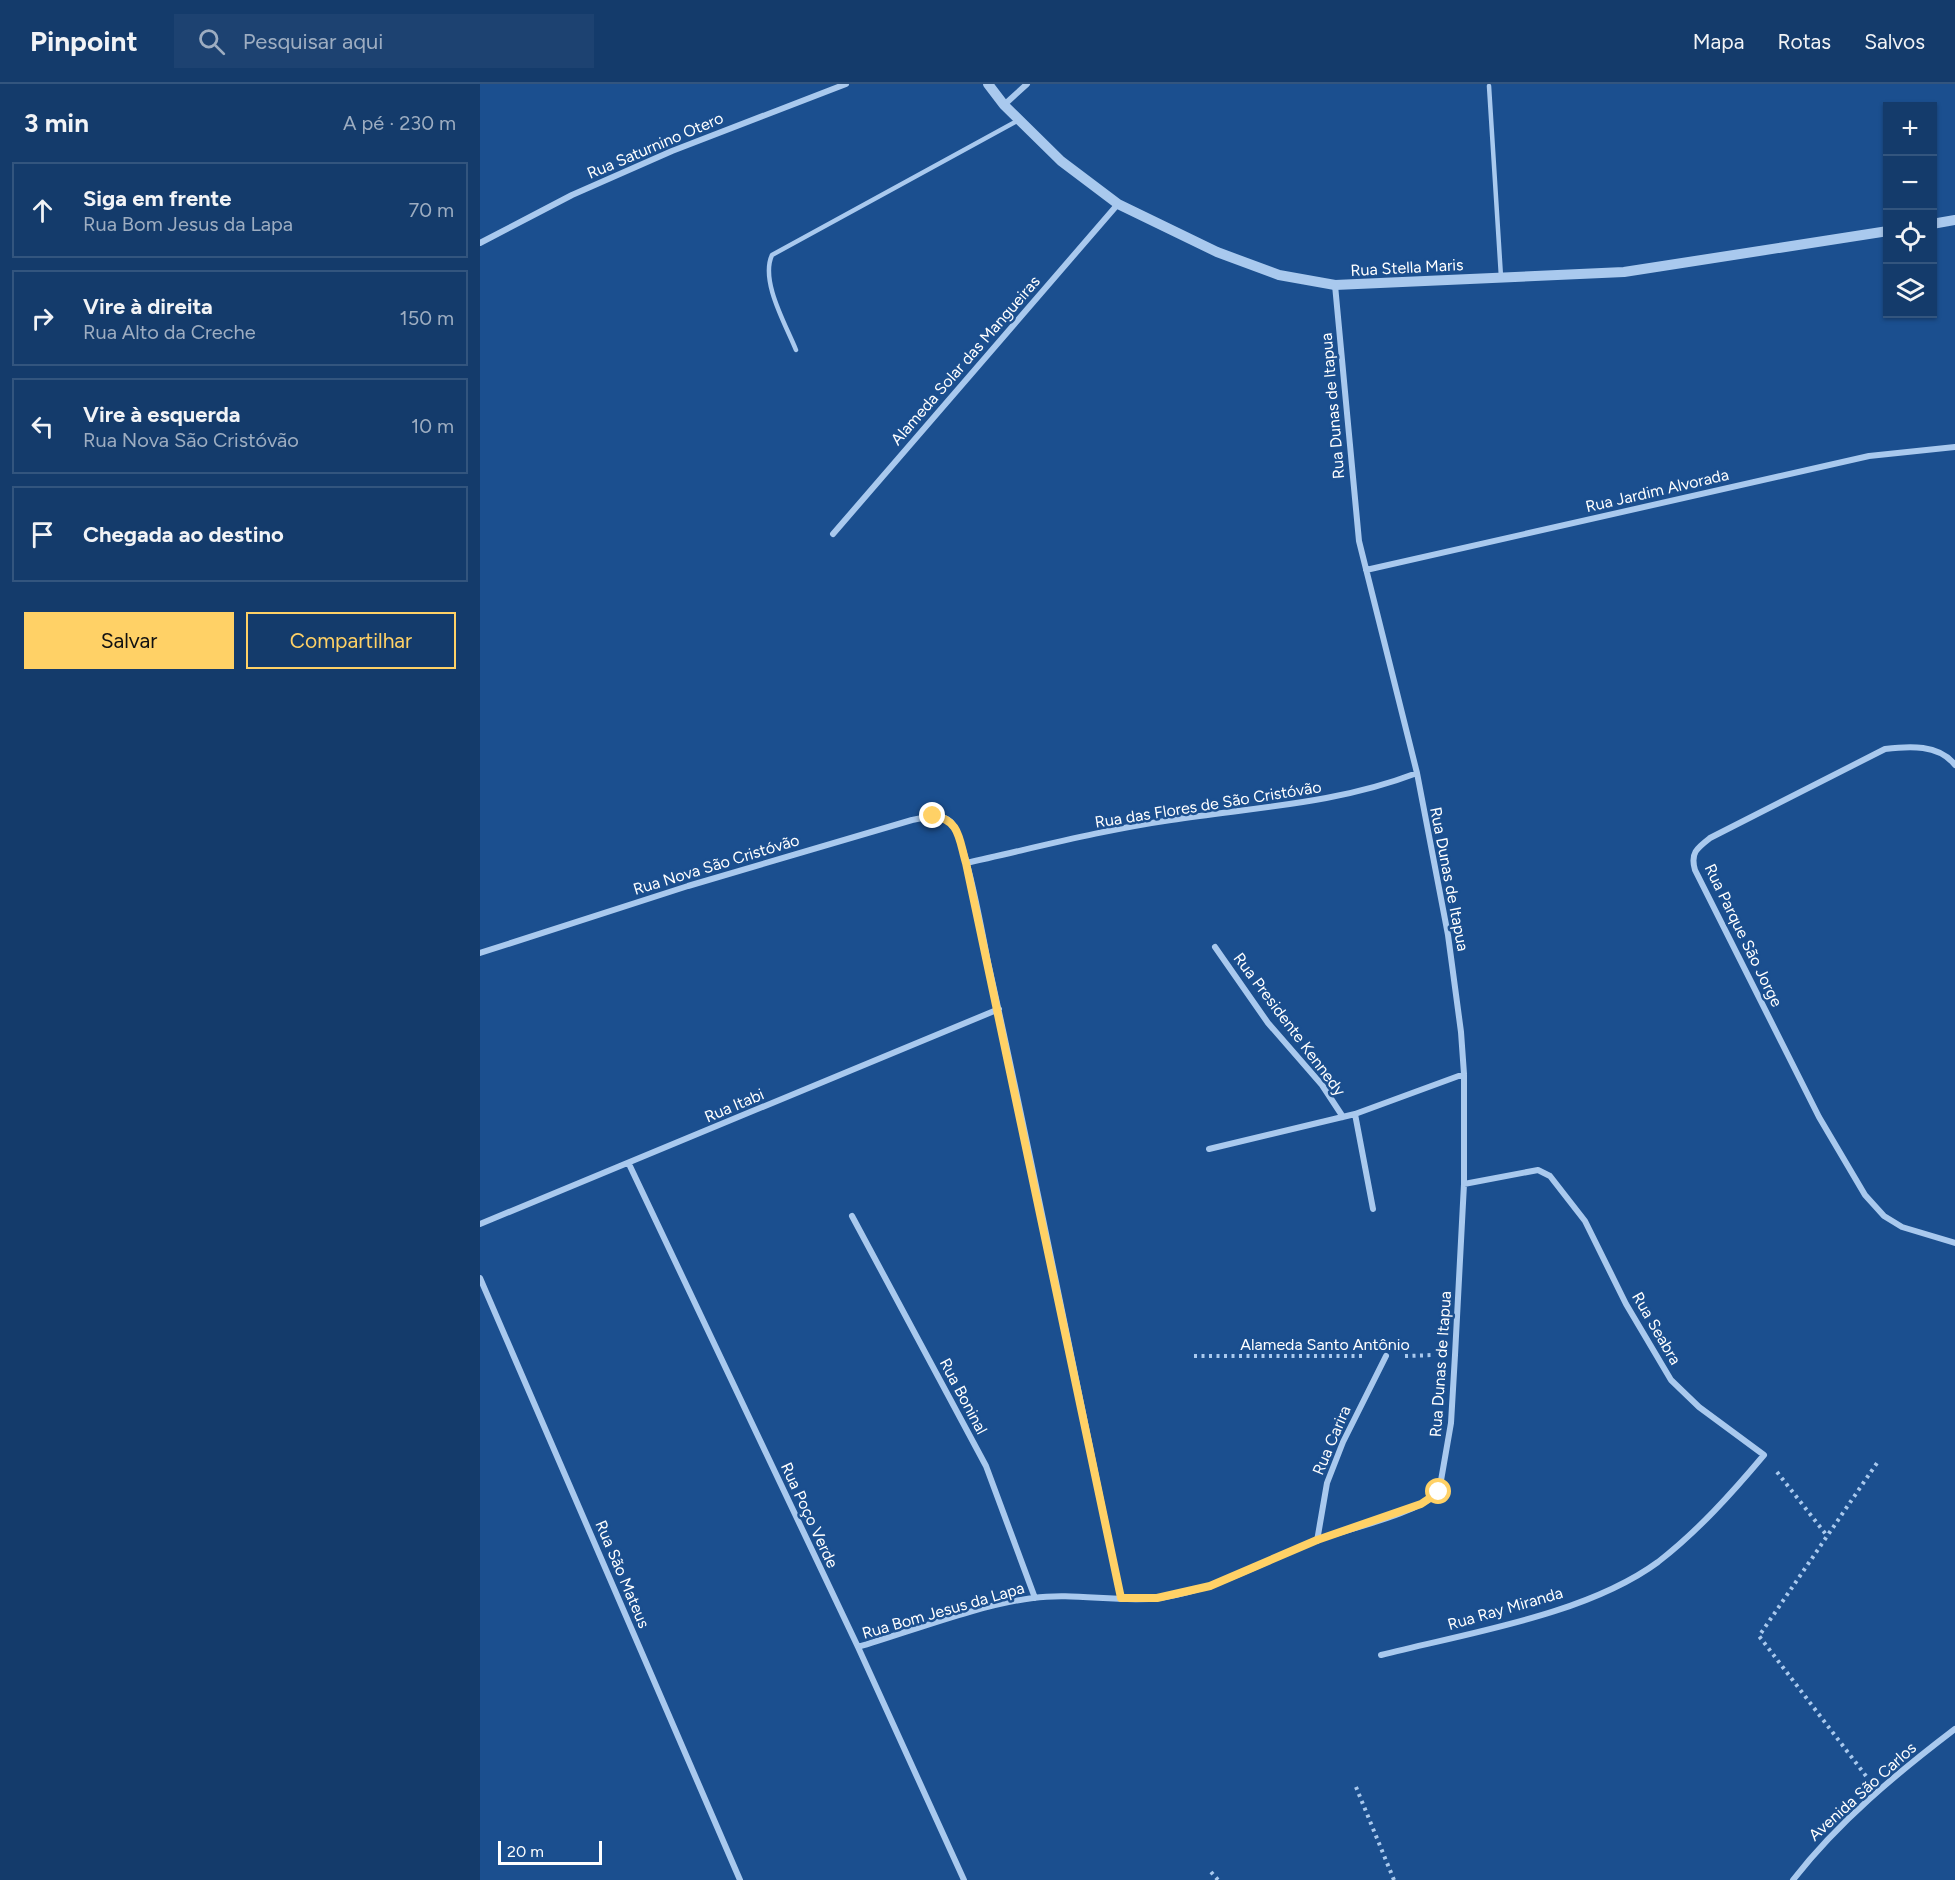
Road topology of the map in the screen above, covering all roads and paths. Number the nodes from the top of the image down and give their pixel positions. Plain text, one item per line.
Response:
1 (846, 84) edge
2 (988, 84) edge
3 (1027, 84) edge
4 (1489, 86) dead end
5 (1004, 105) junction
6 (1019, 120) junction
7 (1118, 204) junction
8 (1955, 220) edge
9 (1937, 223) edge
10 (1883, 232) edge
11 (480, 243) edge
12 (1501, 278) junction
13 (1335, 285) junction
14 (796, 350) dead end
15 (1955, 447) edge
16 (833, 534) dead end
17 (1366, 570) junction
18 (1955, 765) edge
19 (1417, 773) junction
20 (966, 863) junction
21 (1215, 947) dead end
22 (480, 953) edge
23 (999, 1009) junction
24 (1464, 1074) junction
25 (1355, 1114) junction
26 (1343, 1117) junction
27 (1209, 1149) dead end
28 (629, 1164) junction
29 (1464, 1184) junction
30 (1372, 1209) dead end
31 (852, 1215) dead end
32 (480, 1224) edge
33 (1955, 1243) edge
34 (480, 1278) edge
35 (1455, 1355) junction
36 (1194, 1356) dead end
37 (1386, 1356) junction
38 (1764, 1455) junction
39 (1879, 1460) dead end
40 (1442, 1485) joint
41 (1828, 1537) junction
42 (1317, 1540) junction
43 (1035, 1598) junction
44 (1121, 1598) junction
45 (858, 1647) junction
46 (1381, 1655) dead end
47 (1955, 1729) edge
48 (1356, 1786) dead end
49 (1877, 1791) junction
50 (1211, 1872) dead end
51 (740, 1880) edge
52 (964, 1880) edge
53 (1218, 1880) edge
54 (1394, 1880) edge
55 (1793, 1880) edge

1 - 11 street, Rua Saturnino Otero
2 - 5 street, Rua Stella Maris
3 - 5 street
4 - 12 lane
5 - 6 street, Rua Stella Maris
6 - 7 street, Rua Stella Maris
6 - 14 lane
7 - 13 street, Rua Stella Maris
7 - 16 street, Alameda Solar das Mangueiras
8 - 9 street
10 - 12 street, Rua Stella Maris
12 - 13 street, Rua Stella Maris
13 - 17 street, Rua Dunas de Itapua
15 - 17 street, Rua Jardim Alvorada
17 - 19 street, Rua Dunas de Itapua
18 - 33 street, Rua Parque São Jorge
19 - 20 street, Rua das Flores de São Cristóvão
19 - 24 street, Rua Dunas de Itapua
20 - 22 street, Rua Nova São Cristóvão
20 - 23 street
21 - 26 street, Rua Presidente Kennedy
23 - 28 street, Rua Itabi
23 - 44 street
24 - 25 street
24 - 29 street, Rua Dunas de Itapua
25 - 26 street
25 - 30 street, Rua Presidente Kennedy
26 - 27 street
28 - 32 street, Rua Itabi
28 - 45 street, Rua Poço Verde
29 - 35 street, Rua Dunas de Itapua
29 - 38 street, Rua Seabra
31 - 43 street, Rua Boninal
34 - 51 street, Rua São Mateus
35 - 37 path, Alameda Santo Antônio
35 - 40 street, Rua Dunas de Itapua
36 - 37 path, Alameda Santo Antônio
37 - 42 street, Rua Carira
38 - 41 path
38 - 46 street, Rua Ray Miranda
39 - 41 path
40 - 42 street, Rua Bom Jesus da Lapa
41 - 49 path
42 - 44 street, Rua Bom Jesus da Lapa
43 - 44 street, Rua Bom Jesus da Lapa
43 - 45 street, Rua Bom Jesus da Lapa
45 - 52 street, Rua Poço Verde
47 - 49 street, Avenida São Carlos
48 - 54 path
49 - 55 street, Avenida São Carlos
50 - 53 path

